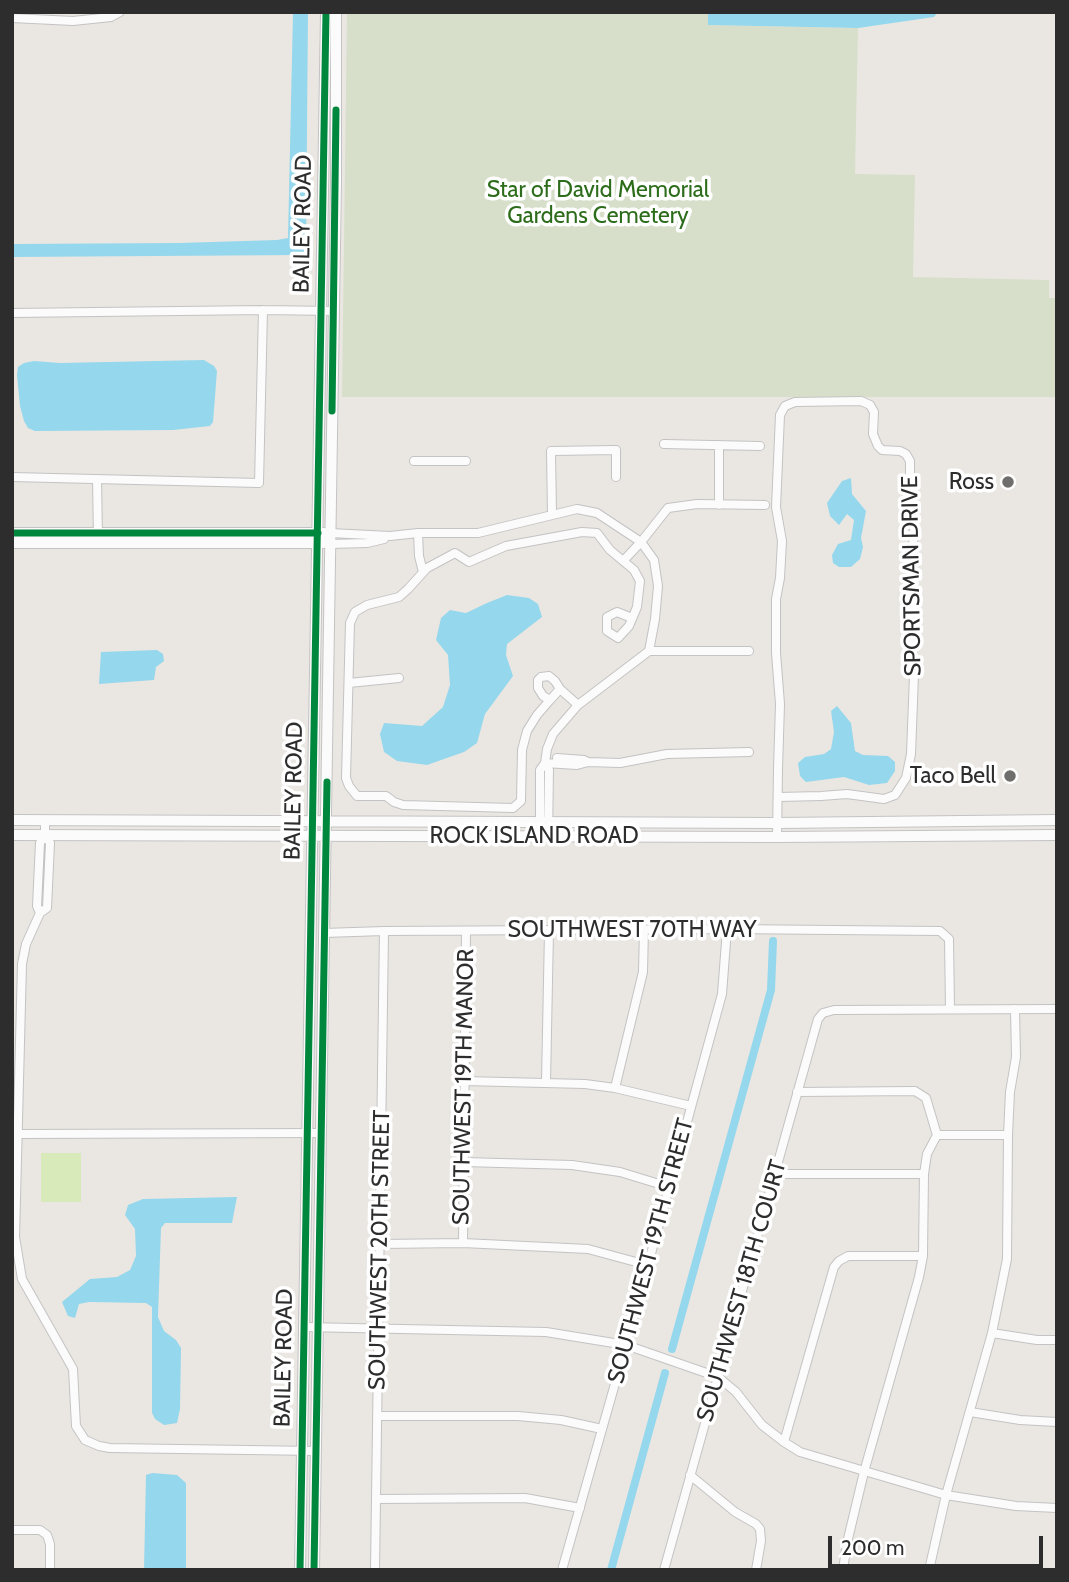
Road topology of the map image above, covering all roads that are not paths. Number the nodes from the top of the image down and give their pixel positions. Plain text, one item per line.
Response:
1 (120, 12) edge
2 (326, 12) edge
3 (336, 12) edge
4 (12, 18) edge
5 (263, 310) junction
6 (321, 311) junction
7 (334, 311) junction
8 (12, 313) edge
9 (664, 444) dead end
10 (719, 445) junction
11 (760, 446) dead end
12 (414, 461) dead end
13 (466, 461) dead end
14 (12, 477) edge
15 (616, 477) dead end
16 (97, 479) junction
17 (719, 505) junction
18 (765, 505) dead end
19 (552, 514) junction
20 (12, 533) edge
21 (418, 533) junction
22 (318, 538) junction
23 (330, 538) junction
24 (98, 539) junction
25 (641, 542) junction
26 (12, 543) edge
27 (624, 560) junction
28 (423, 572) junction
29 (632, 618) dead end
30 (649, 650) junction
31 (748, 651) dead end
32 (399, 678) dead end
33 (349, 683) junction
34 (560, 689) junction
35 (550, 700) junction
36 (578, 705) junction
37 (749, 752) dead end
38 (545, 761) junction
39 (778, 797) junction
40 (12, 820) edge
41 (45, 820) junction
42 (1057, 820) edge
43 (313, 822) junction
44 (326, 822) junction
45 (545, 822) junction
46 (777, 823) junction
47 (45, 834) junction
48 (12, 835) edge
49 (313, 835) junction
50 (326, 835) junction
51 (1057, 835) edge
52 (544, 837) junction
53 (777, 837) junction
54 (644, 929) junction
55 (727, 929) junction
56 (384, 931) junction
57 (466, 931) junction
58 (549, 931) junction
59 (324, 933) junction
60 (950, 1009) junction
61 (1015, 1009) junction
62 (1057, 1009) edge
63 (464, 1081) junction
64 (546, 1082) junction
65 (615, 1088) junction
66 (797, 1092) junction
67 (691, 1105) junction
68 (307, 1132) junction
69 (321, 1133) junction
70 (18, 1134) junction
71 (937, 1135) junction
72 (1008, 1135) junction
73 (464, 1162) junction
74 (774, 1174) junction
75 (924, 1174) junction
76 (669, 1187) junction
77 (463, 1243) junction
78 (380, 1244) junction
79 (923, 1256) junction
80 (647, 1265) junction
81 (304, 1327) junction
82 (318, 1327) junction
83 (379, 1328) junction
84 (992, 1333) junction
85 (1057, 1340) edge
86 (626, 1345) junction
87 (718, 1377) junction
88 (970, 1412) junction
89 (377, 1416) junction
90 (1057, 1422) edge
91 (602, 1429) junction
92 (783, 1442) junction
93 (302, 1451) junction
94 (316, 1451) junction
95 (864, 1472) junction
96 (690, 1475) junction
97 (946, 1495) junction
98 (376, 1499) junction
99 (580, 1508) junction
100 (1057, 1508) edge
101 (12, 1530) edge
102 (50, 1570) edge
103 (300, 1570) edge
104 (314, 1570) edge
105 (375, 1570) edge
106 (562, 1570) edge
107 (664, 1570) edge
108 (756, 1570) edge
109 (843, 1570) edge
110 (929, 1570) edge

1 - 4 street
2 - 6 street, BAILEY ROAD
3 - 7 street, BAILEY ROAD
5 - 6 street
5 - 8 street
5 - 16 street
6 - 7 street
6 - 22 street, BAILEY ROAD
7 - 23 street, BAILEY ROAD
9 - 10 street
10 - 11 street
10 - 17 street
12 - 13 street
14 - 16 street
15 - 19 street
16 - 24 street
17 - 18 street
17 - 25 street
19 - 21 street
19 - 25 street
20 - 24 street
21 - 23 street
21 - 28 street
22 - 23 street
22 - 24 street
22 - 43 street, BAILEY ROAD
23 - 44 street, BAILEY ROAD
24 - 26 street
25 - 27 street
25 - 30 street
27 - 28 street
27 - 29 street
28 - 33 street
30 - 31 street
30 - 36 street
32 - 33 street
33 - 35 street
34 - 35 street
34 - 35 street
34 - 36 street
36 - 38 street
37 - 38 street
38 - 45 street
39 - 39 street, SPORTSMAN DRIVE
39 - 46 street, SPORTSMAN DRIVE
40 - 41 street, ROCK ISLAND ROAD
41 - 43 street, ROCK ISLAND ROAD
41 - 47 street
42 - 46 street, ROCK ISLAND ROAD
43 - 44 street, ROCK ISLAND ROAD
43 - 49 street, BAILEY ROAD
44 - 45 street, ROCK ISLAND ROAD
44 - 50 street, BAILEY ROAD
45 - 46 street, ROCK ISLAND ROAD
45 - 52 street
46 - 53 street, SPORTSMAN DRIVE
47 - 48 street, ROCK ISLAND ROAD
47 - 49 street, ROCK ISLAND ROAD
47 - 70 street
49 - 50 street, ROCK ISLAND ROAD
49 - 68 street, BAILEY ROAD
50 - 52 street, ROCK ISLAND ROAD
50 - 59 street, BAILEY ROAD
51 - 53 street, ROCK ISLAND ROAD
52 - 53 street, ROCK ISLAND ROAD
54 - 55 street, SOUTHWEST 70TH WAY
54 - 58 street, SOUTHWEST 70TH WAY
54 - 65 street
55 - 60 street, SOUTHWEST 70TH WAY
55 - 67 street, SOUTHWEST 19TH STREET
56 - 57 street, SOUTHWEST 70TH WAY
56 - 59 street, SOUTHWEST 70TH WAY
56 - 78 street, SOUTHWEST 20TH STREET
57 - 58 street, SOUTHWEST 70TH WAY
57 - 63 street, SOUTHWEST 19TH MANOR
58 - 64 street
59 - 69 street, BAILEY ROAD
60 - 61 street
60 - 66 street, SOUTHWEST 18TH COURT
61 - 62 street
61 - 72 street
63 - 64 street
63 - 73 street, SOUTHWEST 19TH MANOR
64 - 65 street
65 - 67 street
66 - 71 street
66 - 74 street, SOUTHWEST 18TH COURT
67 - 76 street, SOUTHWEST 19TH STREET
68 - 69 street
68 - 70 street
68 - 81 street, BAILEY ROAD
69 - 82 street, BAILEY ROAD
70 - 93 street
71 - 72 street
71 - 75 street
72 - 84 street
73 - 76 street
73 - 77 street, SOUTHWEST 19TH MANOR
74 - 75 street
74 - 87 street, SOUTHWEST 18TH COURT
75 - 79 street
76 - 80 street, SOUTHWEST 19TH STREET
77 - 78 street
77 - 80 street
78 - 83 street, SOUTHWEST 20TH STREET
79 - 92 street
79 - 95 street
80 - 86 street, SOUTHWEST 19TH STREET
81 - 82 street
81 - 93 street, BAILEY ROAD
82 - 83 street
82 - 94 street, BAILEY ROAD
83 - 86 street
83 - 89 street, SOUTHWEST 20TH STREET
84 - 85 street
84 - 88 street
86 - 87 street
86 - 91 street, SOUTHWEST 19TH STREET
87 - 92 street
87 - 96 street, SOUTHWEST 18TH COURT
88 - 90 street
88 - 97 street
89 - 91 street
89 - 98 street, SOUTHWEST 20TH STREET
91 - 99 street, SOUTHWEST 19TH STREET
92 - 95 street
93 - 94 street
93 - 103 street, BAILEY ROAD
94 - 104 street, BAILEY ROAD
95 - 97 street
95 - 109 street
96 - 107 street, SOUTHWEST 18TH COURT
96 - 108 street
97 - 100 street
97 - 110 street
98 - 99 street
98 - 105 street, SOUTHWEST 20TH STREET
99 - 106 street, SOUTHWEST 19TH STREET
101 - 102 street

